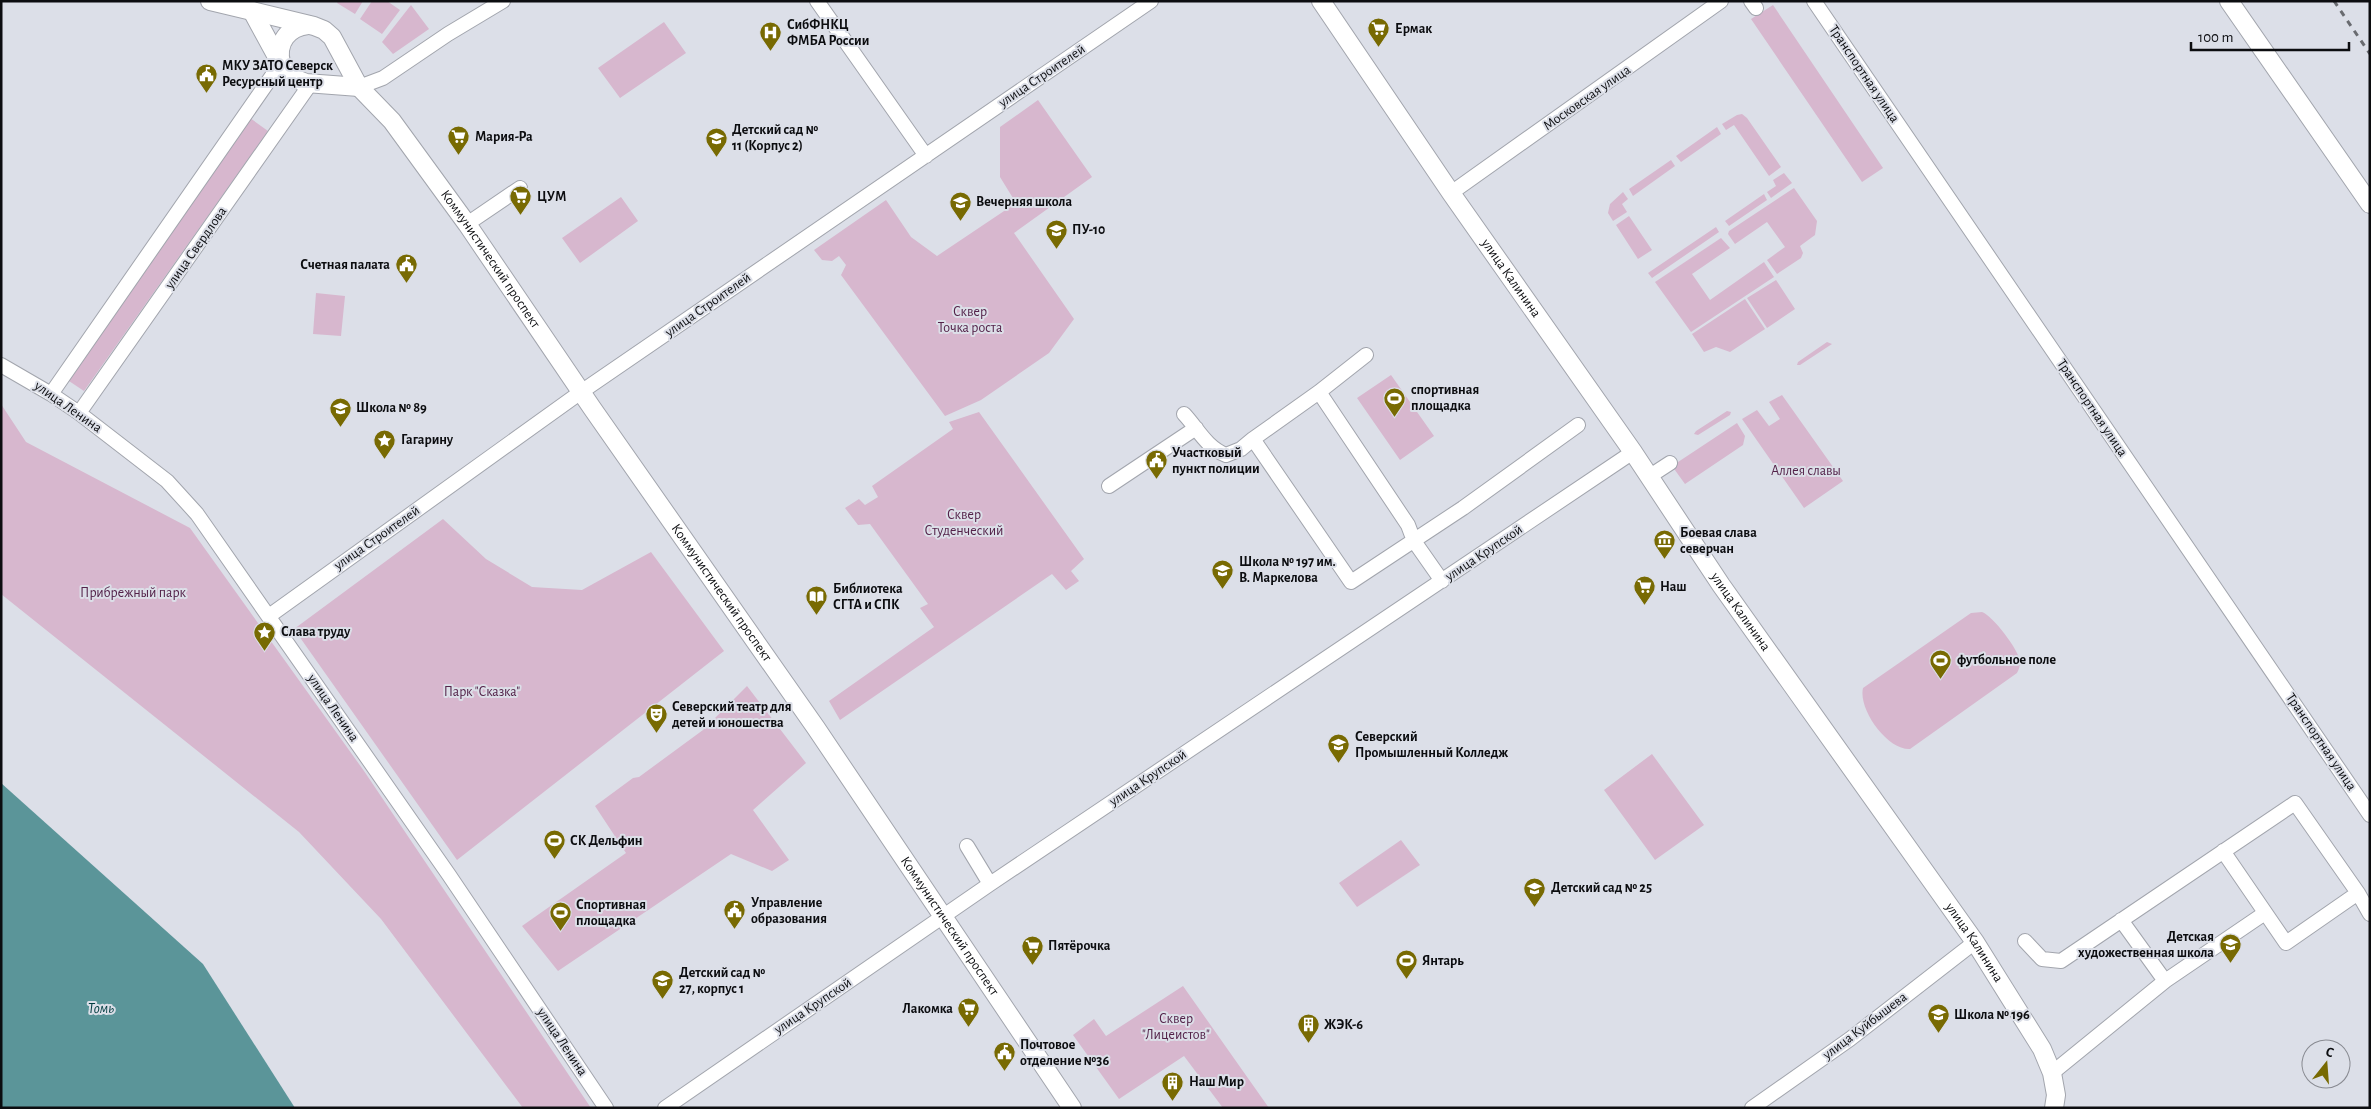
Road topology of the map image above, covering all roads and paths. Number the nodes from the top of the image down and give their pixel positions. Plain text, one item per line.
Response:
1 (210, 1) edge
2 (502, 1) edge
3 (817, 1) edge
4 (1151, 1) edge
5 (1321, 1) edge
6 (1721, 1) edge
7 (1814, 1) edge
8 (2228, 1) edge
9 (253, 6) edge
10 (308, 25) junction
11 (336, 47) junction
12 (281, 63) junction
13 (311, 83) junction
14 (359, 86) junction
15 (926, 156) junction
16 (520, 188) dead end
17 (1451, 193) junction
18 (2370, 204) edge
19 (468, 224) junction
20 (1366, 355) dead end
21 (1, 365) edge
22 (582, 392) junction
23 (1319, 392) junction
24 (51, 394) junction
25 (79, 413) junction
26 (1184, 414) dead end
27 (1578, 425) dead end
28 (1196, 428) junction
29 (1253, 439) junction
30 (1634, 452) junction
31 (1670, 463) dead end
32 (1650, 476) junction
33 (1109, 486) dead end
34 (1414, 540) junction
35 (1442, 581) junction
36 (269, 616) junction
37 (2370, 815) edge
38 (967, 846) dead end
39 (2223, 852) junction
40 (990, 884) junction
41 (2358, 893) junction
42 (2265, 912) junction
43 (2370, 914) edge
44 (942, 918) junction
45 (2121, 920) junction
46 (2025, 941) dead end
47 (1975, 942) junction
48 (2165, 981) junction
49 (2052, 1073) junction
50 (606, 1108) edge
51 (665, 1108) edge
52 (1072, 1108) edge
53 (1752, 1108) edge
54 (2054, 1108) edge

1 - 9 main road
2 - 14 street
3 - 15 street
4 - 15 street, улица Строителей
5 - 17 main road, улица Калинина
6 - 17 street, Московская улица
7 - 37 street, Транспортная улица
8 - 18 main road
9 - 10 main road
9 - 12 main road
10 - 11 main road
10 - 12 main road
11 - 13 main road
11 - 14 main road, Коммунистический проспект
12 - 13 main road
12 - 24 street
13 - 14 main road
13 - 25 street, улица Свердлова
14 - 19 main road, Коммунистический проспект
15 - 22 street, улица Строителей
16 - 19 street
17 - 30 main road, улица Калинина
19 - 22 main road, Коммунистический проспект
20 - 23 street
21 - 24 street, улица Ленина
22 - 36 street, улица Строителей
22 - 44 main road, Коммунистический проспект
23 - 29 street
23 - 34 street
24 - 25 street, улица Ленина
25 - 36 street, улица Ленина
26 - 28 street
27 - 34 street
28 - 29 street
28 - 33 street
29 - 34 street
30 - 32 main road, улица Калинина
30 - 35 street, улица Крупской
31 - 32 street
32 - 47 main road, улица Калинина
34 - 35 street
35 - 40 street, улица Крупской
36 - 50 street, улица Ленина
38 - 40 street
39 - 41 street
39 - 42 street
39 - 45 street
40 - 44 street, улица Крупской
41 - 42 street
41 - 43 street
42 - 48 street
44 - 51 street, улица Крупской
44 - 52 main road, Коммунистический проспект
45 - 46 street
45 - 48 street
47 - 49 main road, улица Калинина
47 - 53 street, улица Куйбышева
48 - 49 street
49 - 54 main road, улица Калинина

